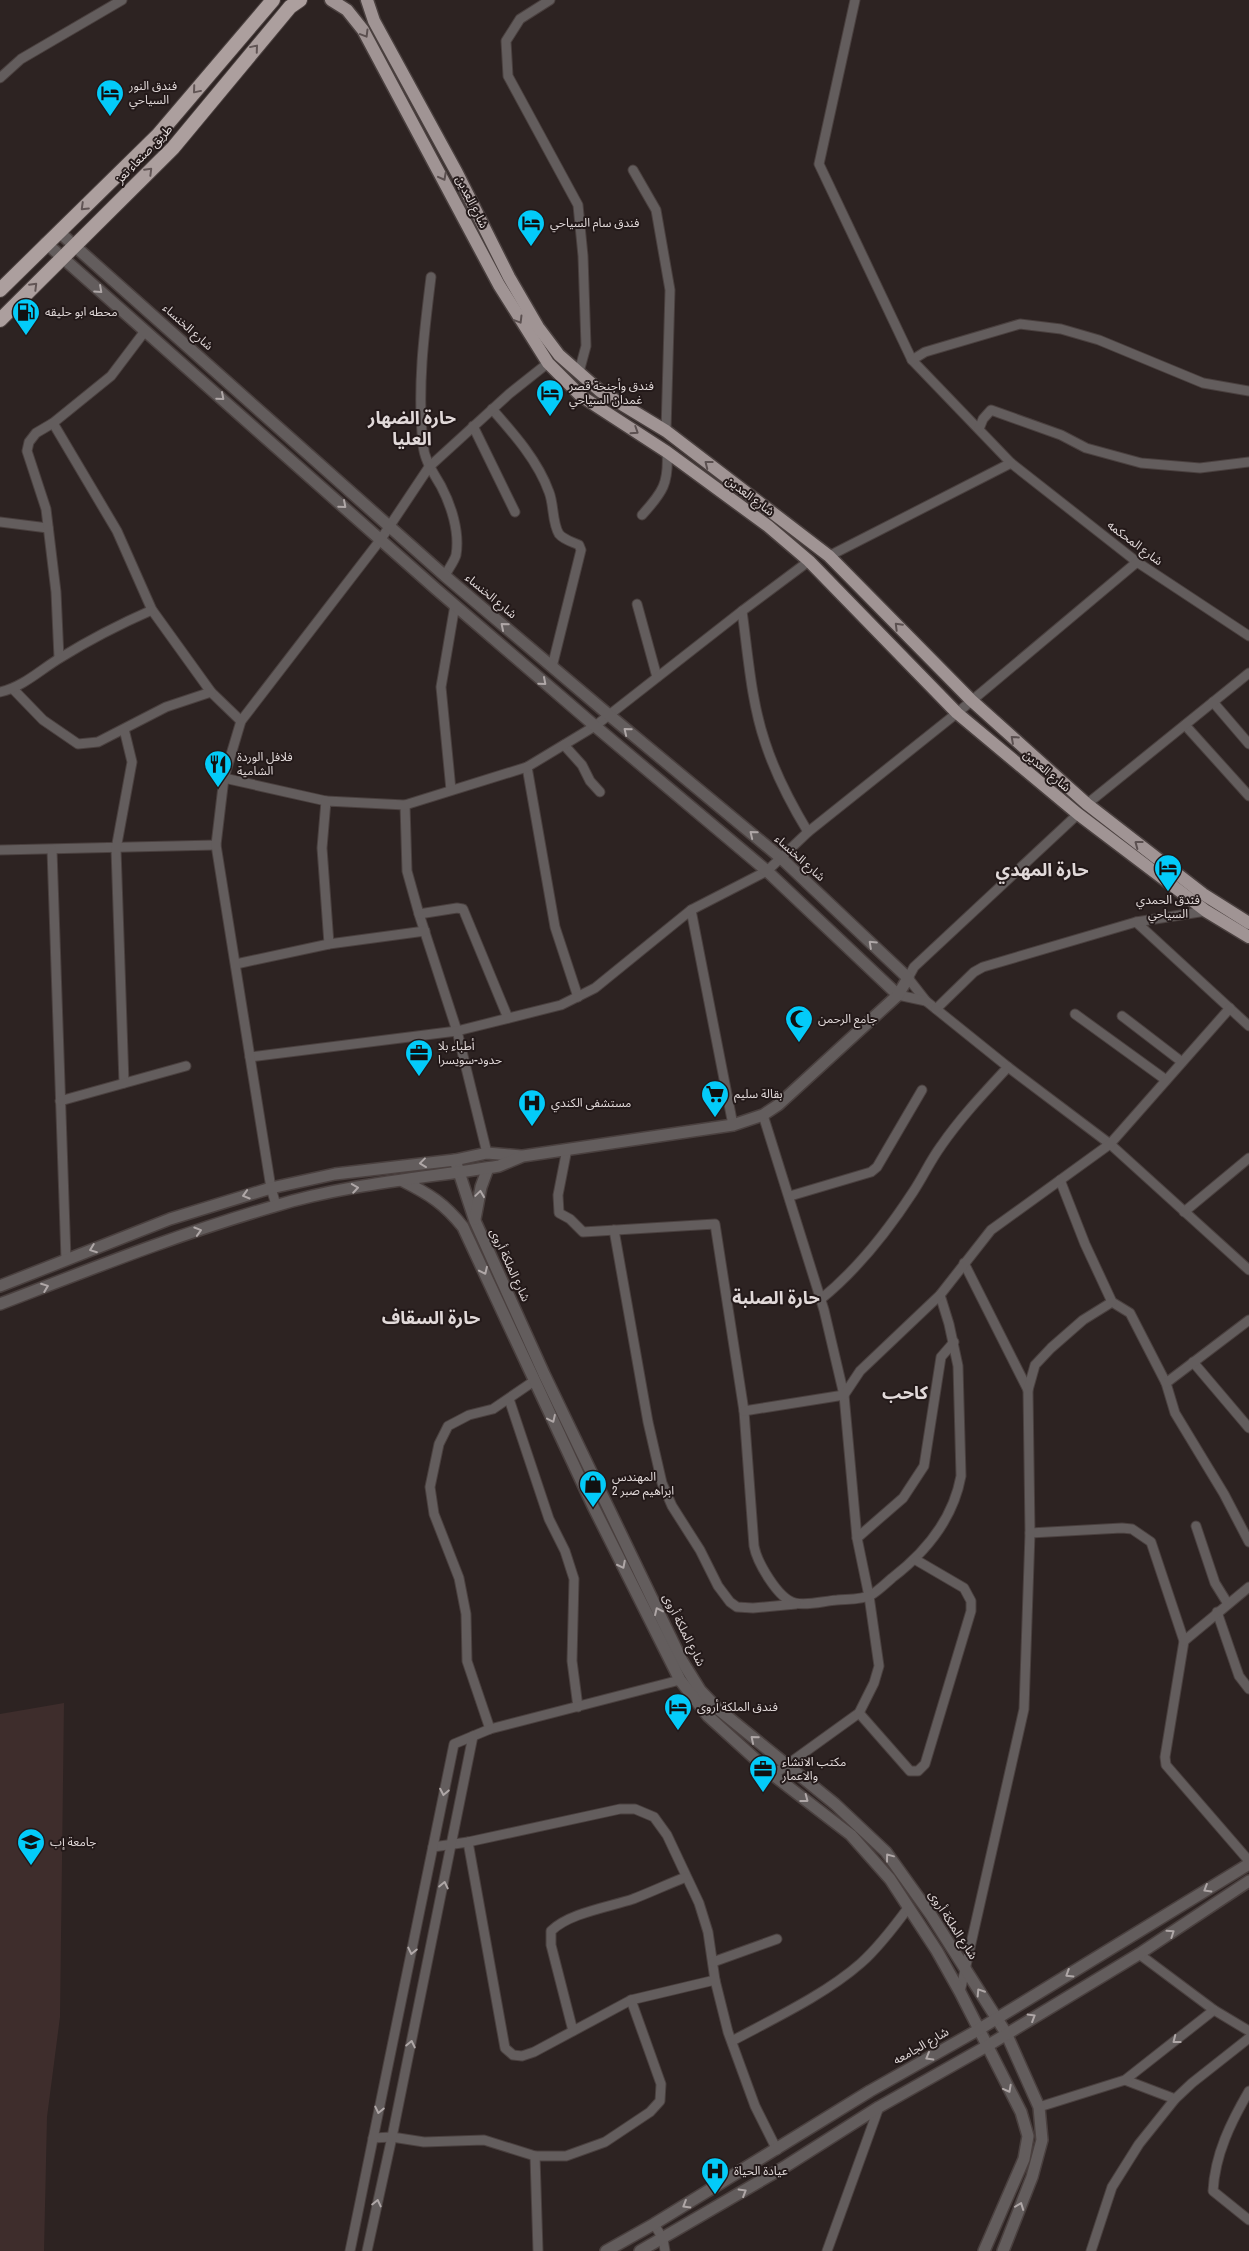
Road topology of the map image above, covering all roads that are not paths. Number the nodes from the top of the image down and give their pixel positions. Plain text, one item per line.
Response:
1 (122, 0) edge
2 (273, 0) edge
3 (300, 0) edge
4 (331, 0) edge
5 (366, 0) edge
6 (550, 0) edge
7 (855, 0) edge
8 (0, 78) edge
9 (633, 170) dead end
10 (59, 232) junction
11 (46, 243) junction
12 (76, 245) junction
13 (63, 257) junction
14 (431, 277) dead end
15 (0, 290) edge
16 (0, 320) edge
17 (146, 331) junction
18 (912, 360) junction
19 (548, 363) junction
20 (580, 372) junction
21 (1249, 391) edge
22 (492, 409) junction
23 (53, 423) junction
24 (473, 426) junction
25 (979, 429) junction
26 (666, 431) junction
27 (667, 452) junction
28 (1249, 462) edge
29 (1012, 463) junction
30 (429, 467) junction
31 (515, 512) dead end
32 (642, 515) dead end
33 (0, 522) edge
34 (390, 527) junction
35 (48, 528) junction
36 (381, 539) junction
37 (829, 556) junction
38 (809, 561) junction
39 (1137, 562) junction
40 (445, 576) junction
41 (636, 604) dead end
42 (455, 605) junction
43 (152, 610) junction
44 (742, 611) junction
45 (1249, 636) edge
46 (59, 658) junction
47 (552, 667) junction
48 (1249, 673) edge
49 (657, 677) junction
50 (13, 689) junction
51 (0, 692) edge
52 (211, 692) junction
53 (971, 700) junction
54 (1213, 702) junction
55 (957, 713) junction
56 (608, 715) junction
57 (241, 721) junction
58 (1185, 725) junction
59 (594, 726) junction
60 (124, 729) junction
61 (1249, 744) edge
62 (564, 745) junction
63 (528, 768) junction
64 (224, 778) junction
65 (451, 790) junction
66 (600, 792) dead end
67 (1249, 796) edge
68 (326, 801) junction
69 (405, 804) junction
70 (1087, 804) junction
71 (1078, 814) junction
72 (808, 832) junction
73 (216, 845) junction
74 (116, 849) junction
75 (0, 850) edge
76 (52, 850) junction
77 (781, 858) junction
78 (767, 872) junction
79 (691, 910) junction
80 (1206, 911) junction
81 (419, 914) junction
82 (1136, 922) junction
83 (1249, 923) edge
84 (425, 931) junction
85 (1249, 938) edge
86 (328, 944) junction
87 (236, 964) junction
88 (908, 978) junction
89 (898, 995) junction
90 (578, 997) junction
91 (926, 1001) junction
92 (1230, 1008) junction
93 (936, 1009) junction
94 (1075, 1014) dead end
95 (1122, 1016) dead end
96 (508, 1018) junction
97 (1249, 1026) edge
98 (458, 1031) junction
99 (250, 1057) junction
100 (1182, 1062) junction
101 (186, 1066) dead end
102 (1008, 1068) junction
103 (1166, 1080) junction
104 (124, 1083) junction
105 (922, 1090) dead end
106 (60, 1101) junction
107 (763, 1116) junction
108 (733, 1124) junction
109 (1110, 1144) junction
110 (567, 1149) junction
111 (487, 1153) junction
112 (523, 1156) junction
113 (1249, 1158) edge
114 (455, 1160) junction
115 (488, 1168) junction
116 (459, 1172) junction
117 (1060, 1180) junction
118 (403, 1181) junction
119 (271, 1188) junction
120 (790, 1196) junction
121 (276, 1205) junction
122 (1184, 1212) junction
123 (475, 1221) junction
124 (614, 1230) junction
125 (66, 1259) junction
126 (964, 1263) junction
127 (1249, 1270) edge
128 (0, 1286) edge
129 (940, 1295) junction
130 (821, 1299) junction
131 (1112, 1302) junction
132 (0, 1304) edge
133 (1249, 1320) edge
134 (954, 1342) junction
135 (1193, 1362) junction
136 (534, 1381) junction
137 (1166, 1383) junction
138 (1028, 1390) junction
139 (844, 1395) junction
140 (509, 1399) junction
141 (744, 1411) junction
142 (1249, 1428) edge
143 (1196, 1526) dead end
144 (1030, 1533) junction
145 (858, 1538) junction
146 (1249, 1542) edge
147 (916, 1560) junction
148 (1249, 1586) edge
149 (869, 1596) junction
150 (796, 1604) junction
151 (1228, 1604) junction
152 (1217, 1612) junction
153 (1184, 1641) junction
154 (680, 1680) junction
155 (1249, 1689) edge
156 (578, 1708) junction
157 (859, 1713) junction
158 (490, 1729) junction
159 (473, 1736) junction
160 (785, 1764) junction
161 (773, 1774) junction
162 (468, 1842) junction
163 (452, 1844) junction
164 (433, 1847) junction
165 (1249, 1863) edge
166 (686, 1877) junction
167 (1249, 1881) edge
168 (908, 1908) junction
169 (777, 1940) dead end
170 (1139, 1954) junction
171 (713, 1962) junction
172 (964, 1968) junction
173 (715, 1980) junction
174 (960, 1992) junction
175 (631, 2000) junction
176 (1214, 2010) junction
177 (997, 2018) junction
178 (978, 2030) junction
179 (573, 2031) junction
180 (1249, 2031) edge
181 (1006, 2033) junction
182 (1249, 2038) edge
183 (732, 2041) junction
184 (987, 2046) junction
185 (1125, 2080) junction
186 (1249, 2091) edge
187 (1175, 2099) junction
188 (879, 2107) junction
189 (1039, 2107) junction
190 (392, 2137) junction
191 (373, 2138) junction
192 (777, 2150) junction
193 (535, 2156) junction
194 (1249, 2220) edge
195 (654, 2224) junction
196 (664, 2245) edge
197 (350, 2251) edge
198 (367, 2251) edge
199 (538, 2251) edge
200 (606, 2251) edge
201 (640, 2251) edge
202 (827, 2251) edge
203 (984, 2251) edge
204 (1003, 2251) edge
205 (1091, 2251) edge

1 - 8 street
2 -> 10 highway, طريق صنعاء تعز
12 -> 3 highway, طريق صنعاء تعز
4 -> 19 main road, شارع العدين
5 - 20 main road, شارع العدين
6 - 20 street
7 - 18 street, شارع المحكمه
9 - 26 street
10 - 11 highway, طريق صنعاء تعز
10 - 12 street, شارع الخنساء
11 - 13 street
11 - 15 highway, طريق صنعاء تعز
12 - 13 highway, طريق صنعاء تعز
12 - 34 street, شارع الخنساء
16 -> 13 highway, طريق صنعاء تعز
13 -> 17 street
14 - 30 street
17 - 23 street
17 -> 36 street
18 - 21 street
18 - 25 street, شارع المحكمه
19 - 22 street
19 -> 27 main road, شارع العدين
20 - 26 main road, شارع العدين
22 - 24 street
22 - 47 street
23 - 35 street
23 - 43 street
24 - 30 street
24 - 31 street
25 - 28 street
25 - 29 street, شارع المحكمه
37 -> 26 main road, شارع العدين
27 - 32 street
27 - 38 main road, شارع العدين
29 - 37 street
29 - 39 street, شارع المحكمه
30 - 34 street
30 - 40 street
33 - 35 street
34 - 36 street
34 - 40 street, شارع الخنساء
35 - 46 street
36 - 42 street
36 - 57 street
53 -> 37 main road, شارع العدين
38 - 44 street
38 - 55 main road, شارع العدين
39 - 45 street, شارع المحكمه
39 - 53 street
47 -> 40 street, شارع الخنساء
41 - 49 street
42 -> 59 street
42 - 65 street
43 - 46 street
43 - 52 street
44 - 49 street
44 - 72 street
46 - 50 street
47 - 56 street, شارع الخنساء
48 - 54 street
49 - 56 street
50 - 51 street
50 - 60 street
52 - 57 street
52 - 60 street
53 - 55 street
70 -> 53 main road, شارع العدين
54 - 58 street
54 - 61 street
55 - 71 main road, شارع العدين
55 - 72 street
56 - 59 street
77 -> 56 street, شارع الخنساء
57 - 64 street
58 - 67 street
58 - 70 street
59 - 62 street
59 - 78 street
60 - 74 street
62 - 63 street
62 - 66 street
63 - 65 street
63 - 90 street
64 - 68 street
64 - 73 street
65 - 69 street
68 - 69 street
68 - 86 street
69 - 81 street
83 -> 70 main road, شارع العدين
71 - 80 main road, شارع العدين
71 - 88 street
72 - 77 street
73 - 74 street
73 - 87 street
74 - 76 street
74 - 104 street
75 - 76 street
76 - 106 street
77 - 78 street
88 -> 77 street, شارع الخنساء
78 - 79 street
78 - 89 street
79 - 90 street
79 - 108 street
80 - 82 street
80 - 85 main road, شارع العدين
81 - 84 street
81 - 96 street
82 - 92 street
82 - 93 street
84 - 86 street
84 - 98 street
86 - 87 street
87 - 99 street
88 - 89 street
88 - 91 street
89 - 91 street
89 - 107 street
90 - 96 street
91 - 93 street
92 - 97 street
92 - 100 street
93 - 102 street
94 - 103 street
95 - 100 street
96 - 98 street
98 - 99 street
98 - 111 street
99 - 119 street
100 - 103 street
101 - 104 street
102 - 109 street
102 - 130 street
103 - 109 street
104 - 106 street
105 - 120 street
106 - 125 street
107 - 108 street
107 - 120 street
108 - 110 street
109 - 117 street
109 - 122 street
110 - 112 street
110 - 124 street
111 - 112 street
111 - 114 street
112 - 115 street
113 - 122 street
114 - 116 street, شارع الملكة أروى
114 -> 119 street
115 - 116 street
123 -> 115 street
116 - 118 street
116 - 123 street, شارع الملكة أروى
117 - 126 street
117 - 131 street
121 -> 118 street
118 -> 136 street, شارع الملكة أروى
119 - 121 street
119 -> 125 street
120 - 130 street
132 -> 121 street
122 - 127 street
160 -> 123 street, شارع الملكة أروى
124 - 141 street
124 - 150 street
125 - 128 street
126 - 129 street
126 - 138 street
129 - 134 street
129 - 139 street
130 - 139 street
131 - 137 street
131 - 138 street
133 - 135 street
134 - 145 street
134 - 147 street
135 - 137 street
135 - 142 street
136 - 140 street
136 -> 154 street, شارع الملكة أروى
137 - 146 street
138 - 144 street
139 - 141 street
139 - 145 street
140 - 156 street
140 - 158 street
141 - 150 street
143 - 151 street
144 - 153 street
144 - 172 street
145 - 149 street
147 - 149 street
147 - 157 street
148 - 151 street
149 - 150 street
149 - 157 street
151 - 152 street
152 - 153 street
152 - 155 street
153 - 165 street
154 - 156 street
154 - 161 street, شارع الملكة أروى
156 - 158 street
157 - 160 street
158 - 159 street
159 - 163 street
159 -> 164 street
160 - 161 street
172 -> 160 street, شارع الملكة أروى
161 -> 168 street, شارع الملكة أروى
162 - 163 street
162 - 166 street
162 - 179 street
163 - 164 street
190 -> 163 street
164 -> 191 street
165 -> 177 street, شارع الجامعه
166 - 171 street
166 - 179 street
170 -> 167 street
168 - 174 street, شارع الملكة أروى
168 - 183 street
169 - 171 street
170 - 176 street
181 -> 170 street
171 - 173 street
172 - 174 street
177 -> 172 street, شارع الملكة أروى
173 - 175 street
173 - 183 street
174 - 178 street, شارع الملكة أروى
175 - 179 street
175 - 193 street
176 - 180 street
176 -> 185 street
177 - 178 street, شارع الجامعه
177 - 181 street, شارع الملكة أروى
178 - 184 street, شارع الملكة أروى
178 -> 192 street, شارع الجامعه
181 - 184 street
181 - 189 street, شارع الملكة أروى
182 - 187 street
183 - 192 street
184 - 188 street
184 -> 203 street, شارع الملكة أروى
185 - 187 street
185 - 189 street
186 - 194 street
187 - 205 street
196 -> 188 street
188 - 202 street
204 -> 189 street, شارع الملكة أروى
190 - 191 street
190 - 193 street
198 -> 190 street
191 - 197 street
192 -> 195 street, شارع الجامعه
193 - 199 street
195 - 196 street
195 - 200 street, شارع الجامعه
196 - 201 street

